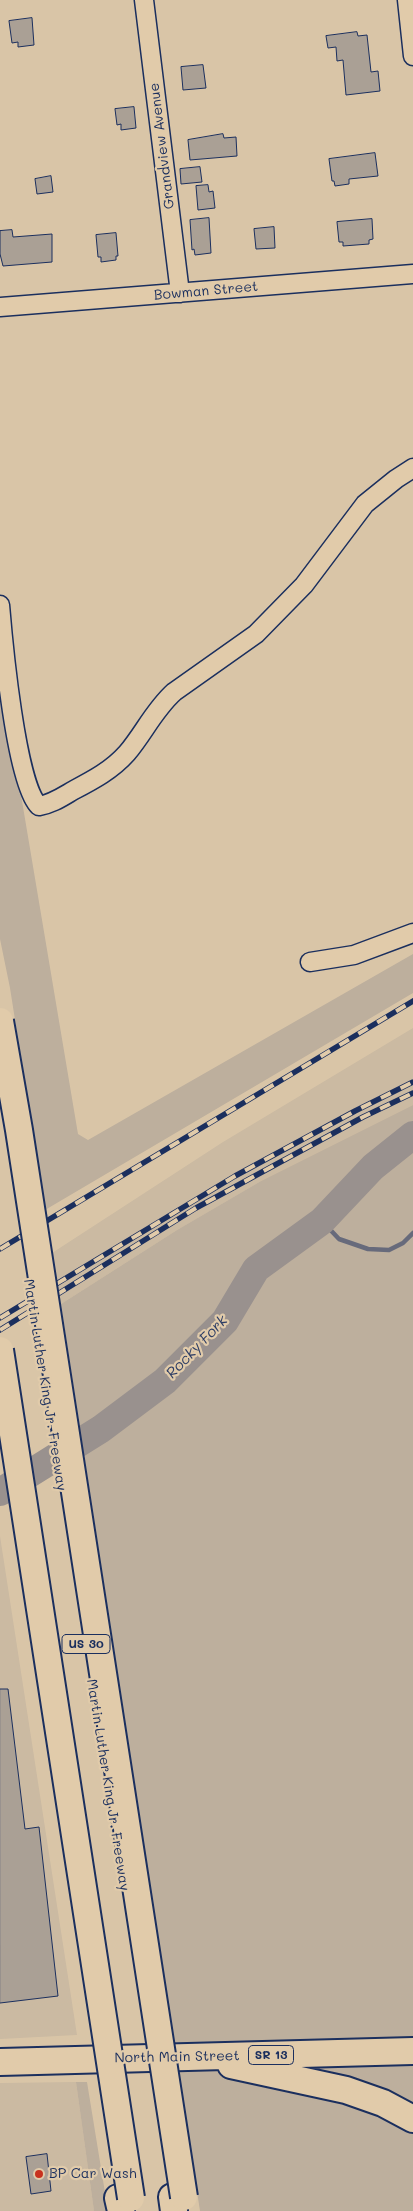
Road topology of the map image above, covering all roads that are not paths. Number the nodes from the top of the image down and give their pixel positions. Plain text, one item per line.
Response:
1 (144, 0) edge
2 (407, 0) edge
3 (413, 56) edge
4 (413, 274) edge
5 (180, 293) junction
6 (0, 308) edge
7 (413, 468) edge
8 (0, 605) edge
9 (413, 934) edge
10 (310, 962) dead end
11 (0, 1021) edge
12 (0, 1092) edge
13 (0, 1350) edge
14 (0, 1434) edge
15 (413, 2051) edge
16 (194, 2056) junction
17 (0, 2062) edge
18 (413, 2119) edge
19 (126, 2204) edge
20 (179, 2204) edge

1 - 5 street, Grandview Avenue
2 - 3 street
4 - 5 street, Bowman Street
5 - 6 street, Bowman Street
7 - 8 street
9 - 10 street
11 - 20 highway, bridge
12 - 20 highway, Martin Luther King Jr. Freeway / US 30
13 - 19 highway, US 30, bridge
14 - 19 highway
15 - 16 highway, North Main Street / SR 13
16 - 17 highway, North Main Street / SR 13
16 - 18 highway

